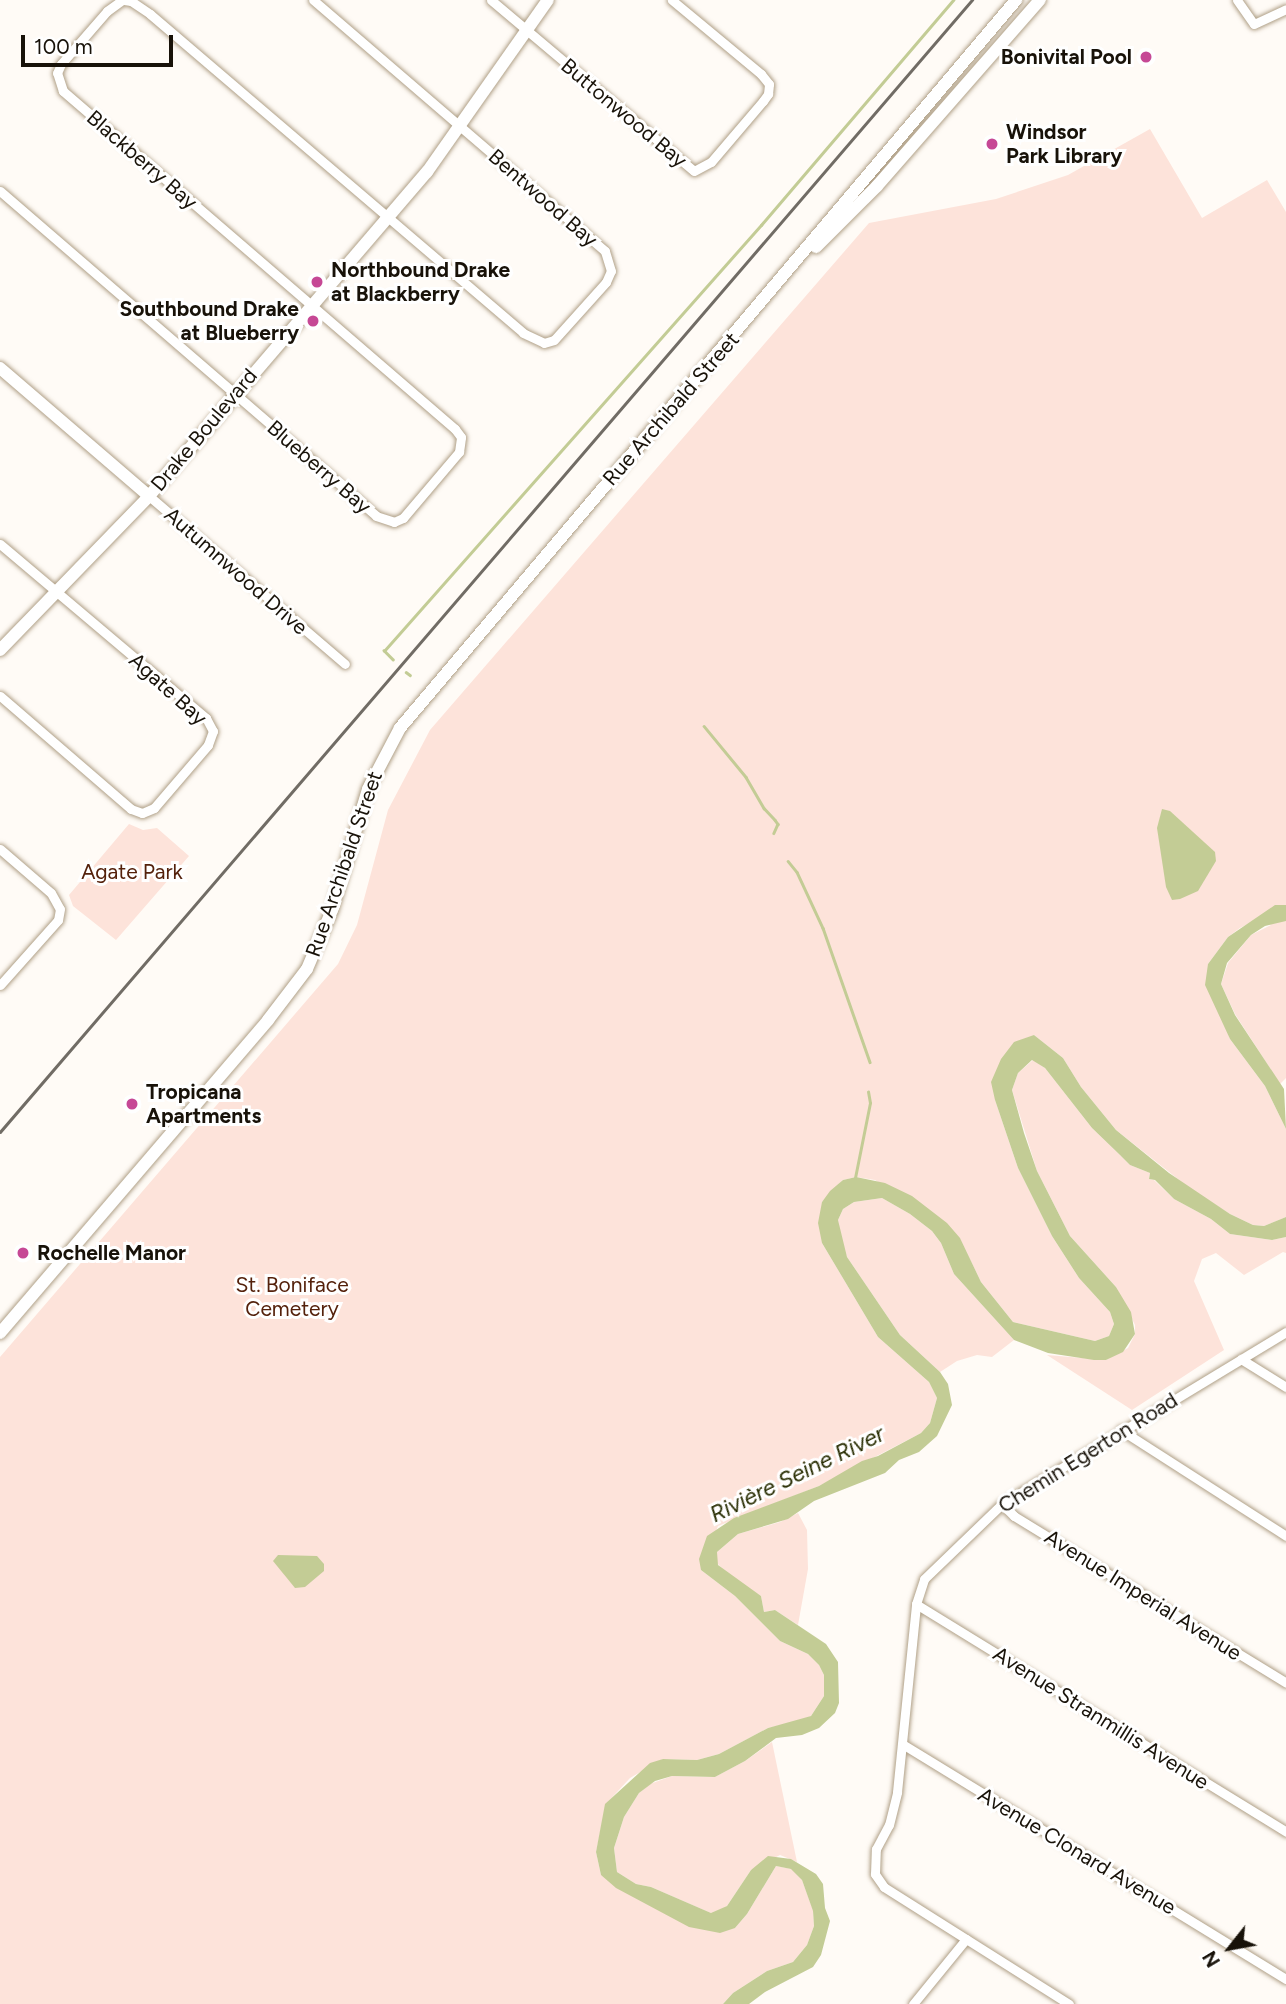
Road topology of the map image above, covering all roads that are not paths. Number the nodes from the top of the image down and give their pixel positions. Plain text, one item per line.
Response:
1 (123, 0) edge
2 (313, 0) edge
3 (491, 0) edge
4 (548, 0) edge
5 (673, 0) edge
6 (1016, 0) edge
7 (1040, 0) edge
8 (1237, 0) edge
9 (1286, 9) edge
10 (527, 31) junction
11 (459, 126) junction
12 (0, 191) edge
13 (388, 217) junction
14 (794, 265) junction
15 (310, 306) junction
16 (0, 369) edge
17 (234, 395) junction
18 (149, 496) junction
19 (0, 544) edge
20 (56, 593) junction
21 (0, 650) edge
22 (345, 664) dead end
23 (0, 695) edge
24 (0, 849) edge
25 (0, 985) edge
26 (1286, 1332) edge
27 (0, 1333) edge
28 (1241, 1359) junction
29 (1286, 1387) edge
30 (1121, 1430) junction
31 (1002, 1504) junction
32 (1286, 1536) edge
33 (916, 1604) junction
34 (1286, 1683) edge
35 (904, 1745) junction
36 (1286, 1832) edge
37 (965, 1939) junction
38 (1286, 1979) edge
39 (913, 2004) edge
40 (1069, 2004) edge

1 - 13 street, Blackberry Bay
1 - 15 street, Blackberry Bay
2 - 11 street, Bentwood Bay
3 - 10 street
4 - 10 main road, Drake Boulevard
5 - 10 street, Buttonwood Bay
6 - 14 main road, Rue Archibald Street
7 - 14 main road, Rue Archibald Street
8 - 9 street
10 - 11 main road, Drake Boulevard
11 - 13 main road, Drake Boulevard
11 - 13 street, Bentwood Bay
12 - 17 street
13 - 15 main road, Drake Boulevard
14 - 27 main road, Rue Archibald Street
15 - 17 main road, Drake Boulevard
15 - 17 street, Blueberry Bay
16 - 18 main road, Autumnwood Drive
17 - 18 main road, Drake Boulevard
18 - 20 main road, Drake Boulevard
18 - 22 street, Autumnwood Drive
19 - 20 street
20 - 21 main road, Drake Boulevard
20 - 23 street, Agate Bay
24 - 25 street
26 - 28 street, Chemin Egerton Road
28 - 29 street
28 - 30 street, Chemin Egerton Road
30 - 31 street, Chemin Egerton Road
30 - 32 street
31 - 33 street, Chemin Egerton Road
31 - 34 street, Avenue Imperial Avenue
33 - 35 street, Chemin Egerton Road
33 - 36 street, Avenue Stranmillis Avenue
35 - 37 street, Chemin Egerton Road
35 - 38 street, Avenue Clonard Avenue
37 - 39 street
37 - 40 street

